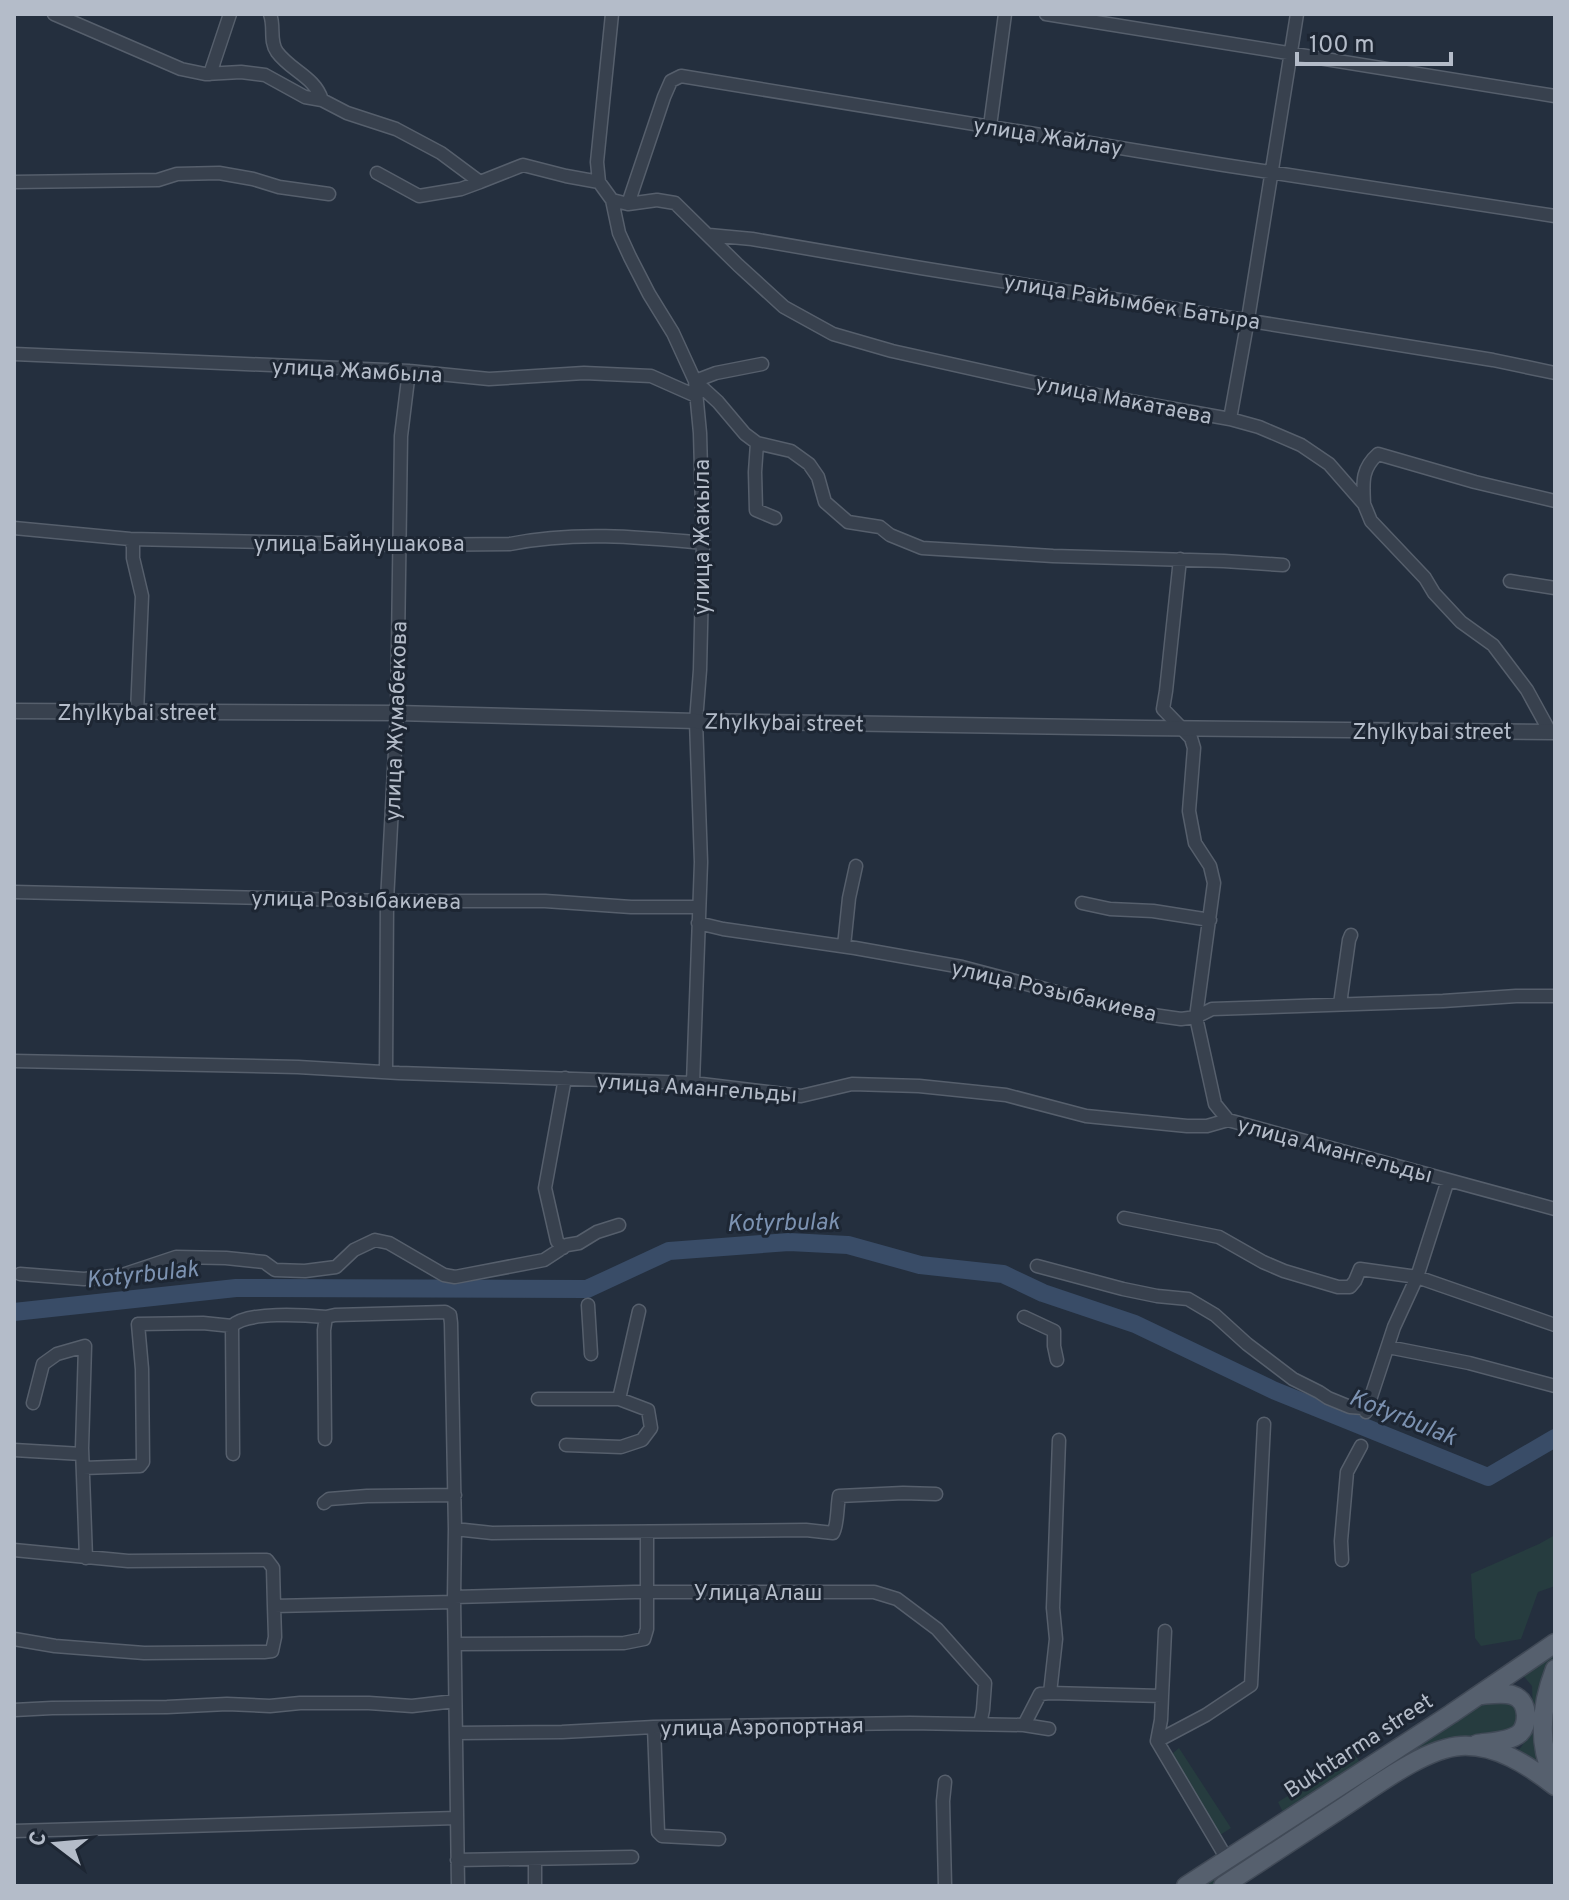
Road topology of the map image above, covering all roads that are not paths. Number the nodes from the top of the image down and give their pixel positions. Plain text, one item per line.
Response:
1 (54, 14) edge
2 (230, 14) edge
3 (270, 14) edge
4 (612, 14) edge
5 (1005, 14) edge
6 (1046, 14) edge
7 (1297, 14) edge
8 (1291, 54) junction
9 (210, 74) junction
10 (1555, 96) edge
11 (322, 100) junction
12 (990, 126) junction
13 (1272, 172) junction
14 (377, 173) dead end
15 (14, 182) edge
16 (480, 182) junction
17 (599, 182) junction
18 (329, 194) dead end
19 (612, 200) junction
20 (628, 204) junction
21 (1555, 216) edge
22 (709, 235) junction
23 (1248, 319) junction
24 (14, 354) edge
25 (762, 364) dead end
26 (409, 371) junction
27 (1555, 373) edge
28 (695, 381) junction
29 (696, 396) junction
30 (1230, 419) junction
31 (757, 443) junction
32 (1555, 501) edge
33 (1364, 504) junction
34 (775, 518) dead end
35 (14, 528) edge
36 (130, 539) junction
37 (703, 543) junction
38 (400, 545) junction
39 (1180, 559) junction
40 (1283, 565) dead end
41 (1510, 581) dead end
42 (1555, 588) edge
43 (1163, 709) junction
44 (14, 711) edge
45 (137, 713) junction
46 (397, 713) junction
47 (696, 721) junction
48 (1145, 728) junction
49 (1182, 729) junction
50 (1552, 732) edge
51 (856, 866) dead end
52 (14, 892) edge
53 (387, 901) junction
54 (1082, 903) dead end
55 (699, 907) junction
56 (1210, 920) junction
57 (698, 923) junction
58 (1351, 935) dead end
59 (844, 946) junction
60 (1555, 996) edge
61 (1340, 1004) junction
62 (1196, 1017) junction
63 (14, 1061) edge
64 (386, 1072) junction
65 (565, 1078) junction
66 (693, 1083) junction
67 (1228, 1120) junction
68 (1448, 1180) junction
69 (1555, 1209) edge
70 (1124, 1218) dead end
71 (619, 1225) dead end
72 (563, 1248) junction
73 (1037, 1266) dead end
74 (20, 1274) dead end
75 (1417, 1277) junction
76 (588, 1305) dead end
77 (639, 1311) dead end
78 (326, 1317) junction
79 (1024, 1317) dead end
80 (1555, 1325) edge
81 (232, 1326) junction
82 (1388, 1347) junction
83 (591, 1354) dead end
84 (1057, 1360) dead end
85 (1555, 1386) edge
86 (538, 1399) dead end
87 (619, 1399) junction
88 (33, 1403) dead end
89 (1264, 1424) dead end
90 (325, 1439) dead end
91 (1059, 1440) dead end
92 (566, 1445) dead end
93 (1361, 1446) dead end
94 (14, 1450) edge
95 (82, 1454) junction
96 (233, 1454) dead end
97 (83, 1468) junction
98 (936, 1494) dead end
99 (455, 1495) junction
100 (324, 1503) dead end
101 (455, 1529) junction
102 (647, 1533) junction
103 (14, 1550) edge
104 (86, 1558) junction
105 (1342, 1560) dead end
106 (647, 1592) junction
107 (454, 1599) junction
108 (274, 1606) junction
109 (1165, 1631) dead end
110 (14, 1639) edge
111 (1555, 1643) edge
112 (455, 1644) junction
113 (1555, 1669) edge
114 (1050, 1693) junction
115 (1162, 1696) junction
116 (1478, 1696) junction
117 (455, 1701) junction
118 (14, 1710) edge
119 (980, 1724) junction
120 (1024, 1725) junction
121 (654, 1727) junction
122 (1049, 1729) dead end
123 (456, 1733) junction
124 (1157, 1741) junction
125 (1458, 1746) junction
126 (945, 1782) dead end
127 (1555, 1784) edge
128 (456, 1818) junction
129 (14, 1831) edge
130 (719, 1839) dead end
131 (632, 1857) dead end
132 (535, 1859) junction
133 (1227, 1859) junction
134 (457, 1860) junction
135 (458, 1886) edge
136 (535, 1886) edge
137 (945, 1886) edge
138 (1186, 1886) edge
139 (1223, 1886) edge

1 - 9 street
2 - 9 street
3 - 11 street
4 - 17 street
5 - 12 street
6 - 8 street
7 - 8 street
8 - 10 street
8 - 13 street
9 - 11 street
11 - 16 street
12 - 13 street, улица Жайлау
12 - 20 street, улица Жайлау
13 - 21 street, улица Жайлау
13 - 23 street
14 - 16 street
15 - 18 street
16 - 17 street
17 - 19 street, улица Жакыла
19 - 20 street, улица Макатаева
19 - 28 street, улица Жакыла
20 - 22 street, улица Макатаева
22 - 23 street, улица Райымбек Батыра
22 - 30 street, улица Макатаева
23 - 27 street, улица Райымбек Батыра
23 - 30 street
24 - 26 street, улица Жамбыла
25 - 28 street
26 - 29 street, улица Жамбыла
26 - 38 street, улица Жумабекова
28 - 29 street, улица Жакыла
28 - 31 street
29 - 37 street, улица Жакыла
30 - 33 street, улица Макатаева
31 - 34 street
31 - 39 street
32 - 33 street
33 - 50 street, улица Макатаева
35 - 36 street, улица Байнушакова
36 - 38 street, улица Байнушакова
36 - 45 street
37 - 38 street, улица Байнушакова
37 - 47 street, улица Жакыла
38 - 46 street, улица Жумабекова
39 - 40 street
39 - 43 street
41 - 42 street
43 - 48 street
43 - 49 street
44 - 45 street, Zhylkybai street
45 - 46 street, Zhylkybai street
46 - 47 street, Zhylkybai street
46 - 53 street, улица Жумабекова
47 - 48 street, Zhylkybai street
47 - 55 street, улица Жакыла
48 - 49 street, Zhylkybai street
49 - 50 street, Zhylkybai street
49 - 56 street
51 - 59 street
52 - 53 street, улица Розыбакиева
53 - 55 street, улица Розыбакиева
53 - 64 street, улица Жумабекова
54 - 56 street
55 - 57 street, улица Жакыла
56 - 62 street
57 - 59 street, улица Розыбакиева
57 - 66 street, улица Жакыла
58 - 61 street
59 - 62 street, улица Розыбакиева
60 - 61 street, улица Розыбакиева
61 - 62 street, улица Розыбакиева
62 - 67 street
63 - 64 street, улица Амангельды
64 - 65 street, улица Амангельды
65 - 66 street, улица Амангельды
65 - 72 street
66 - 67 street, улица Амангельды
67 - 68 street, улица Амангельды
68 - 69 street, улица Амангельды
68 - 75 street
70 - 75 street
71 - 72 street
72 - 74 street
73 - 82 street
75 - 80 street
75 - 82 street
76 - 83 street
77 - 87 street
78 - 81 street
78 - 90 street
78 - 99 street
79 - 84 street
81 - 96 street
81 - 97 street
82 - 85 street
86 - 87 street
87 - 92 street
88 - 95 street
89 - 124 street
91 - 114 street
93 - 105 street
94 - 95 street
95 - 97 street
97 - 104 street
98 - 102 street
99 - 100 street
99 - 101 street
101 - 102 street
101 - 107 street
102 - 106 street
103 - 104 street
104 - 108 street
106 - 107 street, Улица Алаш
106 - 112 street
106 - 119 street, Улица Алаш
107 - 108 street, Улица Алаш
107 - 112 street
108 - 110 street
109 - 115 street
111 - 116 main road, Bukhtarma street
112 - 117 street
113 - 127 main road
114 - 115 street
114 - 120 street
115 - 124 street
116 - 125 main road, Bukhtarma street
116 - 133 main road, Bukhtarma street
117 - 118 street
117 - 123 street
119 - 120 street, улица Аэропортная
119 - 121 street, улица Аэропортная
120 - 122 street, улица Аэропортная
121 - 123 street, улица Аэропортная
121 - 130 street
123 - 128 street
124 - 133 street
125 - 127 main road
125 - 139 main road, Bukhtarma street
126 - 137 street
128 - 129 street
128 - 134 street
131 - 132 street
132 - 134 street
132 - 136 street
133 - 138 main road, Bukhtarma street
134 - 135 street

